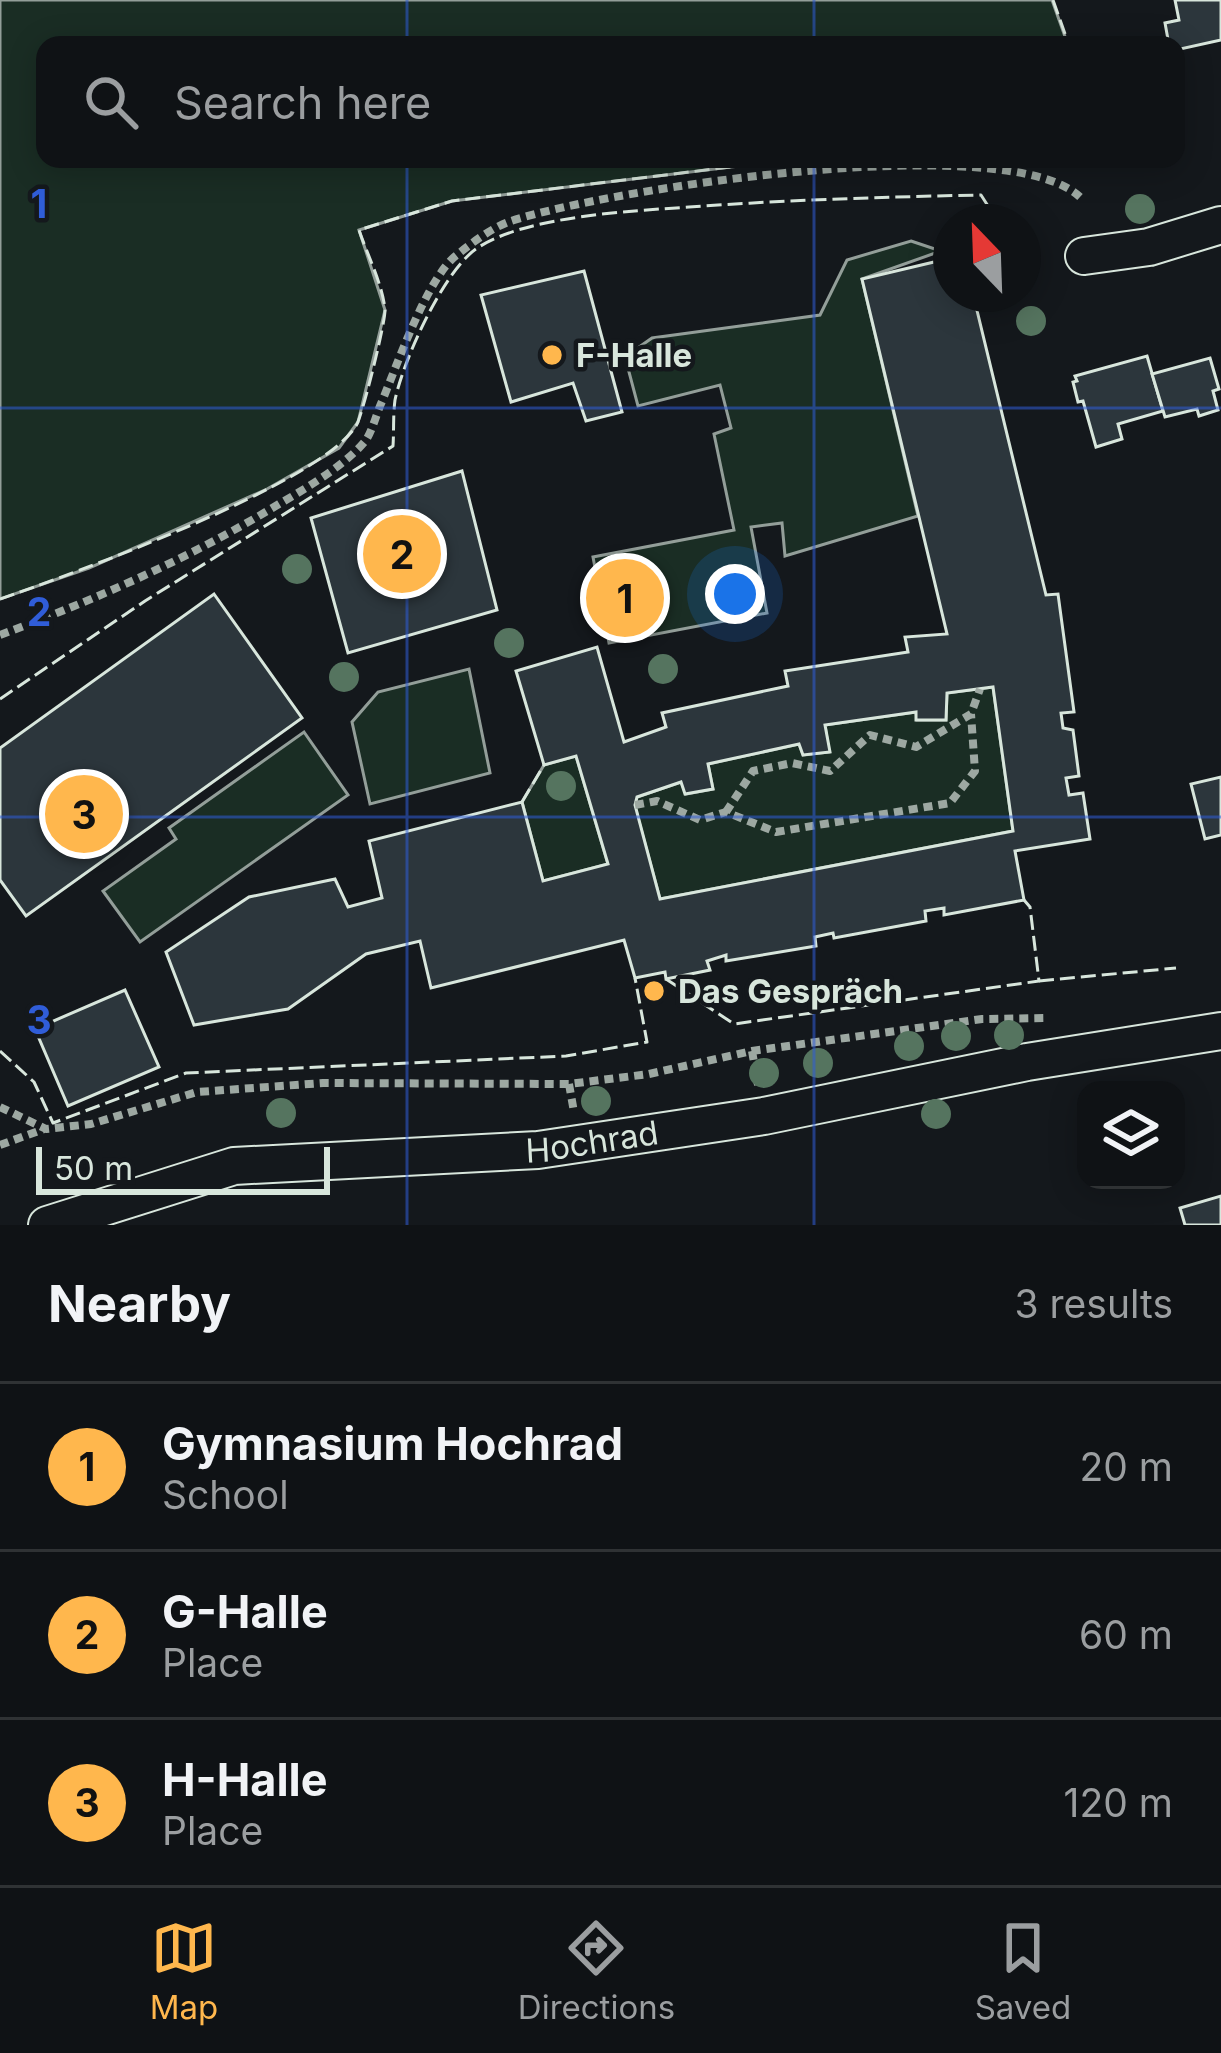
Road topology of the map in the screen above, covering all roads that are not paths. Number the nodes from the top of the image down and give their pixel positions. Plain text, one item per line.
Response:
1 (1221, 225) edge
2 (1084, 256) dead end
3 (1221, 1031) edge
4 (46, 1225) edge

1 - 2 street
3 - 4 street, Hochrad

